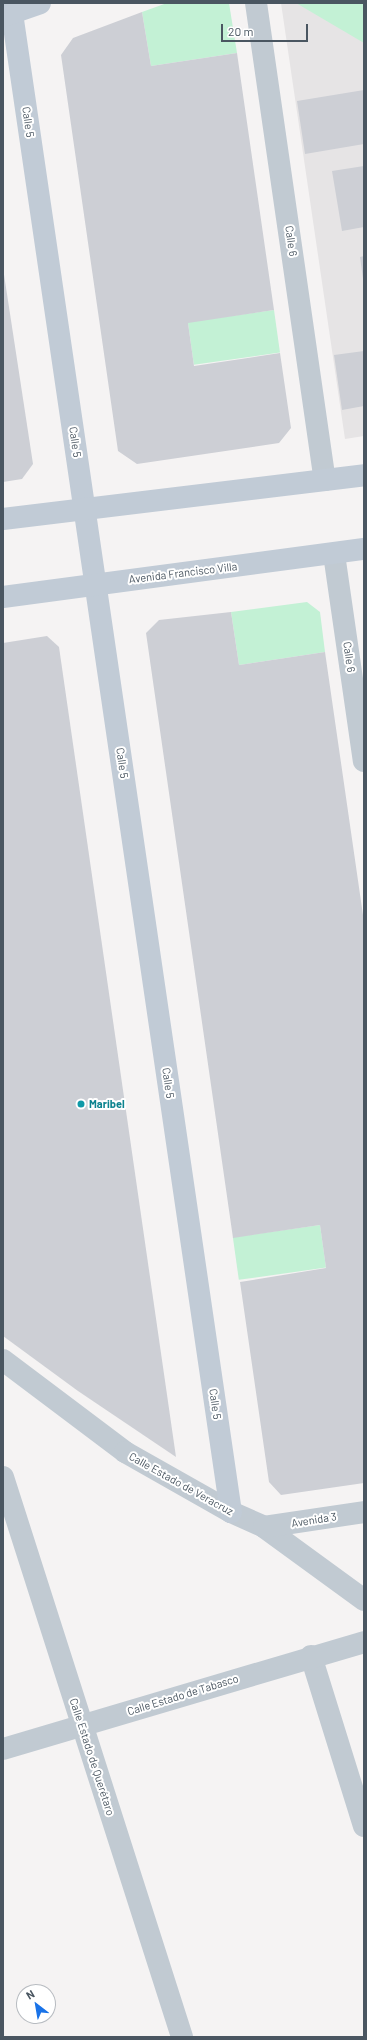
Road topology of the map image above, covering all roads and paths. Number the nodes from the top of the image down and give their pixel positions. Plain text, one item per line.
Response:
1 (40, 3) edge
2 (256, 3) edge
3 (7, 15) edge
4 (364, 475) edge
5 (325, 480) junction
6 (85, 509) junction
7 (3, 519) edge
8 (364, 549) edge
9 (334, 554) junction
10 (95, 584) junction
11 (3, 596) edge
12 (364, 761) edge
13 (3, 1360) edge
14 (3, 1477) edge
15 (231, 1512) junction
16 (364, 1512) edge
17 (264, 1528) junction
18 (364, 1600) edge
19 (364, 1642) edge
20 (311, 1656) junction
21 (81, 1726) junction
22 (3, 1749) edge
23 (364, 1826) edge
24 (182, 2037) edge

1 - 3 street
2 - 5 street, Calle 6
3 - 6 street, Calle 5
4 - 5 street
5 - 6 street
6 - 7 street
6 - 10 street, Calle 5
8 - 9 street, Avenida Francisco Villa
9 - 10 street, Avenida Francisco Villa
9 - 12 street, Calle 6
10 - 11 street, Avenida Francisco Villa
10 - 15 street, Calle 5
13 - 15 street, Calle Estado de Veracruz
14 - 21 street, Calle Estado de Querétaro
15 - 17 street, Calle Estado de Veracruz
16 - 17 street, Avenida 3
17 - 18 street, Calle Estado de Veracruz
19 - 20 street, Calle Estado de Tabasco
20 - 21 street, Calle Estado de Tabasco
20 - 23 street
21 - 22 street, Calle Estado de Tabasco
21 - 24 street, Calle Estado de Querétaro

